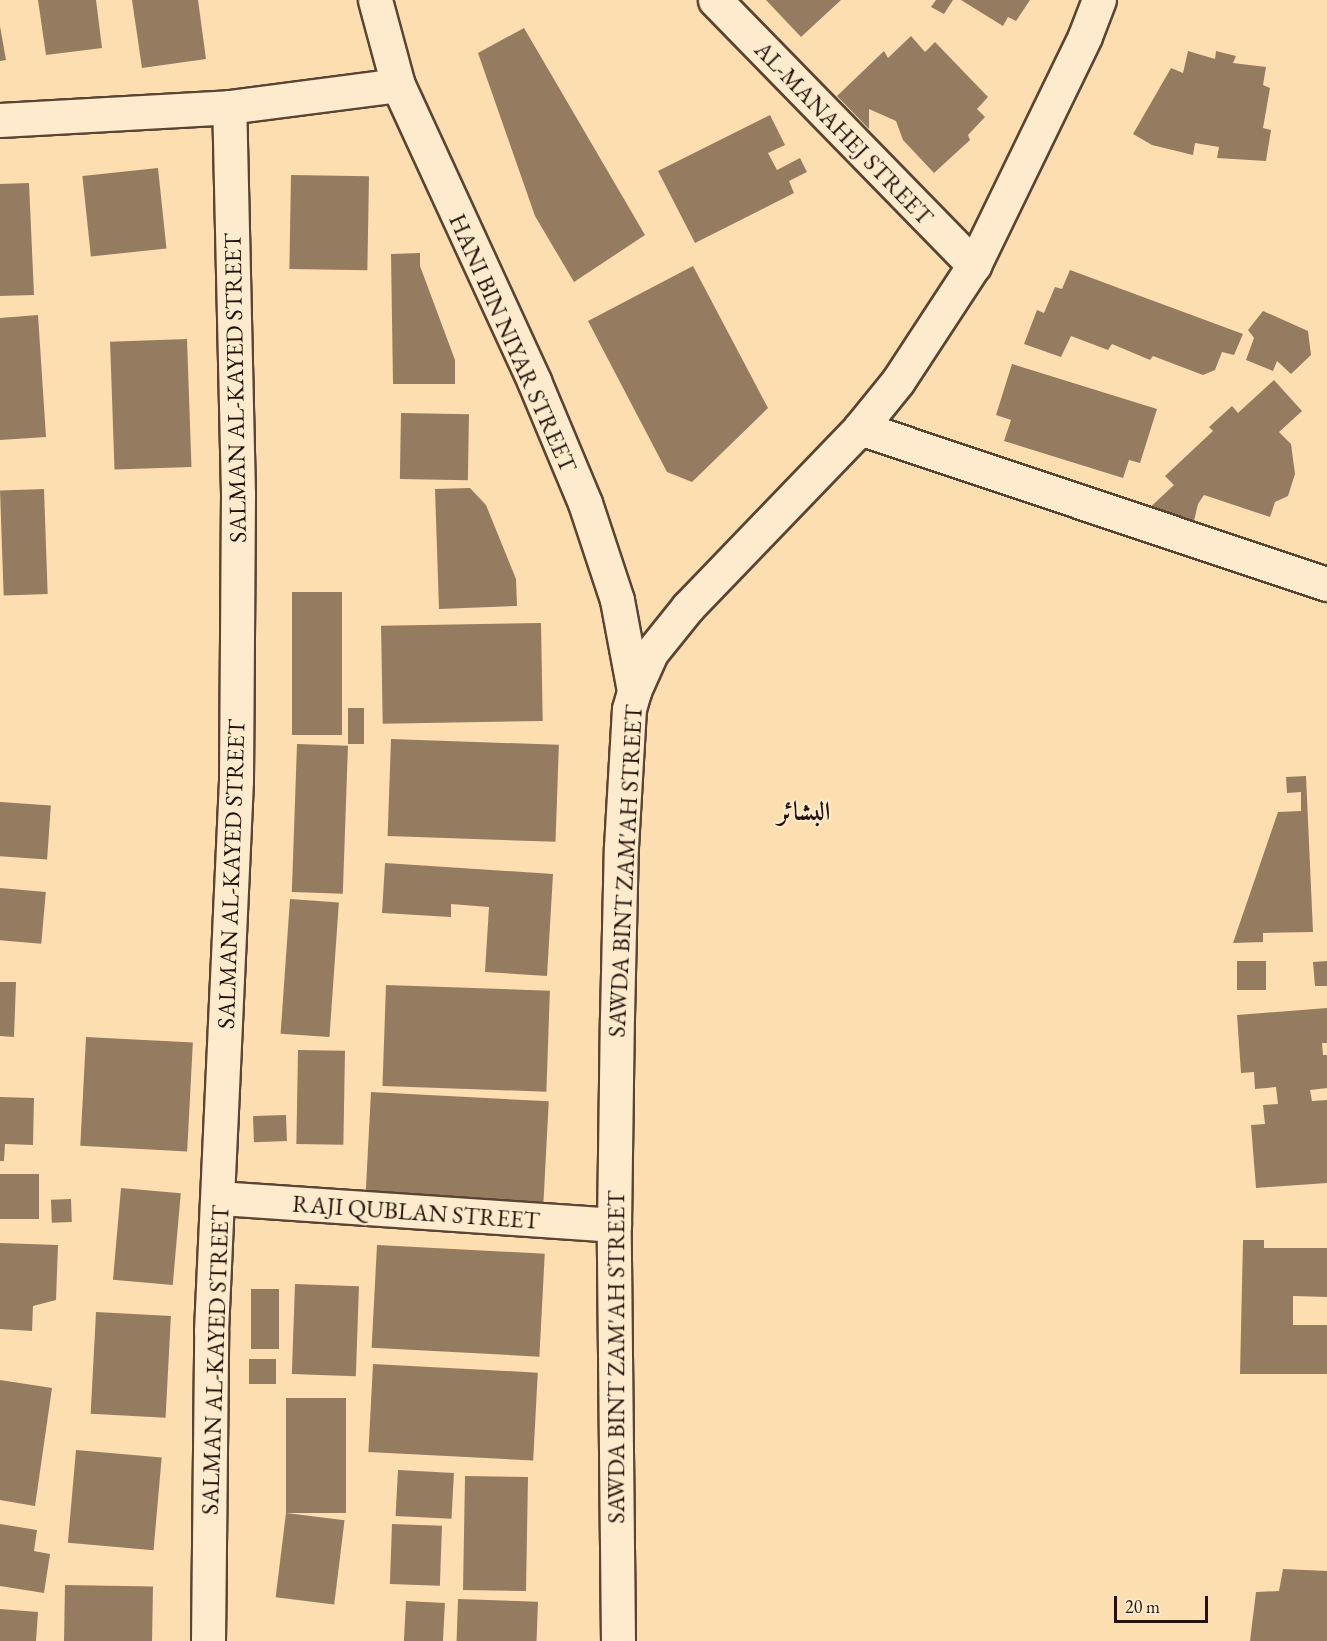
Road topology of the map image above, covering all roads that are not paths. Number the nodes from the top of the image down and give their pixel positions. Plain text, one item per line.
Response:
1 (375, 0) edge
2 (715, 0) edge
3 (1099, 0) edge
4 (398, 85) junction
5 (229, 107) junction
6 (0, 120) edge
7 (974, 265) junction
8 (860, 428) junction
9 (1327, 584) edge
10 (634, 691) junction
11 (219, 1198) junction
12 (614, 1225) junction
13 (208, 1641) edge
14 (618, 1641) edge

1 - 4 street, HANI BIN NIYAR STREET
2 - 7 street, AL-MANAHEJ STREET
3 - 7 street, SAWDA BINT ZAM'AH STREET
4 - 5 street
4 - 10 street, HANI BIN NIYAR STREET
5 - 6 street
5 - 11 street, SALMAN AL-KAYED STREET
7 - 8 street, SAWDA BINT ZAM'AH STREET
8 - 9 street
8 - 10 street, SAWDA BINT ZAM'AH STREET
10 - 12 street, SAWDA BINT ZAM'AH STREET
11 - 12 street, RAJI QUBLAN STREET
11 - 13 street, SALMAN AL-KAYED STREET
12 - 14 street, SAWDA BINT ZAM'AH STREET

